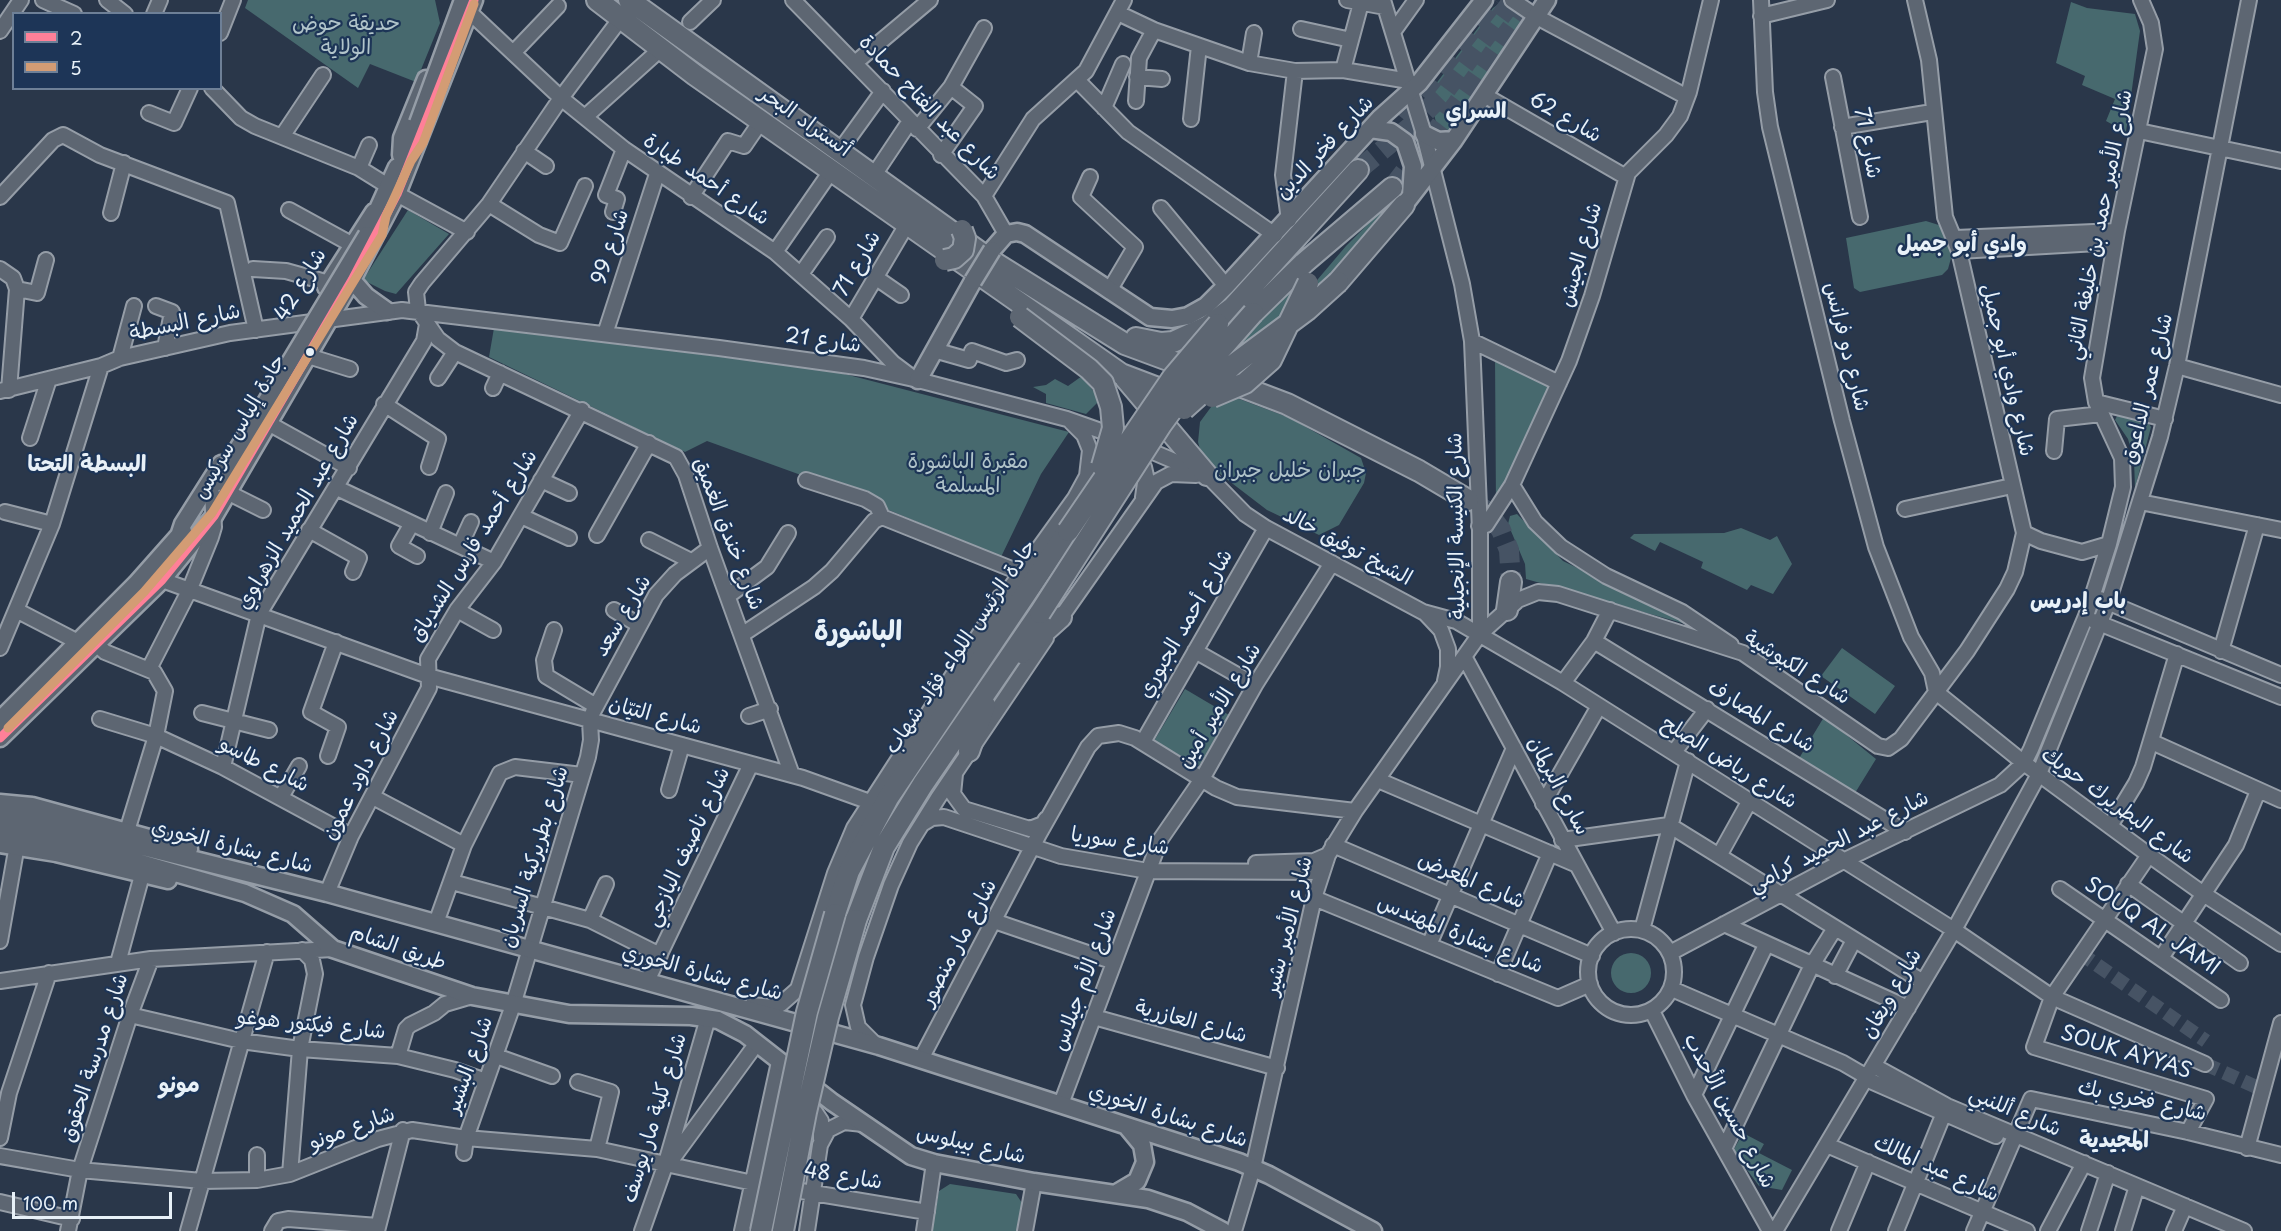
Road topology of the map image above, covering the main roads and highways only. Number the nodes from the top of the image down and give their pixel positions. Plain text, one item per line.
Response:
1 (457, 0) edge
2 (597, 0) edge
3 (1484, 0) edge
4 (1546, 0) edge
5 (469, 5) edge
6 (627, 5) edge
7 (709, 58) junction
8 (695, 75) junction
9 (1370, 129) junction
10 (1424, 134) road end
11 (1454, 140) junction
12 (406, 157) junction
13 (1358, 170) tunnel mouth
14 (1408, 200) junction
15 (380, 214) junction
16 (962, 230) junction
17 (945, 260) junction
18 (986, 268) junction
19 (352, 280) junction
20 (1234, 296) junction
21 (387, 311) road end
22 (1121, 374) junction
23 (918, 380) road end
24 (1141, 455) junction
25 (1207, 475) road end
26 (219, 489) junction
27 (1468, 500) tunnel mouth
28 (1081, 511) junction
29 (178, 538) junction
30 (1512, 582) tunnel mouth
31 (1507, 610) road end
32 (1061, 617) road end
33 (970, 677) junction
34 (995, 677) junction
35 (0, 720) edge
36 (916, 733) road end
37 (0, 738) edge
38 (969, 751) road end
39 (0, 803) edge
40 (0, 817) edge
41 (0, 831) edge
42 (0, 844) edge
43 (218, 866) junction
44 (210, 884) junction
45 (333, 949) joint
46 (708, 1018) joint
47 (1127, 1127) junction
48 (1115, 1194) junction
49 (761, 1231) edge
50 (783, 1231) edge
51 (1223, 1231) edge
52 (1373, 1231) edge

1 - 12 main road
2 - 6 highway, أتستراد البحر
3 - 9 main road, شارع فخر الدين
4 - 11 main road
5 - 12 main road, جادة إلياس سركيس
5 - 12 main road, جادة إلياس سركيس, bridge
6 - 7 highway, أتستراد البحر
6 - 8 highway, أتستراد البحر
7 - 16 highway
7 - 18 highway, أتستراد البحر
8 - 17 highway
8 - 18 highway, أتستراد البحر
9 - 14 main road
9 - 20 main road, شارع فخر الدين
10 - 11 main road
11 - 14 main road
12 - 15 main road, جادة إلياس سركيس
13 - 20 highway, جادة الرئيس اللواء فؤاد شهاب
14 - 24 highway, bridge
15 - 19 main road, جادة إلياس سركيس
15 - 26 main road, جادة إلياس سركيس, bridge
15 - 29 main road, شارع 42
16 - 17 highway, bridge
16 - 18 highway
17 - 18 highway
18 - 20 highway
18 - 20 main road, شارع فخر الدين
18 - 22 highway
18 - 23 main road
18 - 27 highway
18 - 28 highway, bridge
19 - 21 main road
19 - 26 main road, جادة إلياس سركيس
20 - 28 highway, جادة الرئيس اللواء فؤاد شهاب, bridge
22 - 24 highway, bridge
22 - 25 highway
24 - 34 highway, bridge
26 - 29 main road, جادة إلياس سركيس
26 - 37 main road, جادة إلياس سركيس
28 - 33 highway, جادة الرئيس اللواء فؤاد شهاب, bridge
29 - 35 main road, جادة إلياس سركيس
30 - 31 highway
32 - 34 highway
33 - 36 highway
33 - 49 highway, جادة الرئيس اللواء فؤاد شهاب, bridge
34 - 38 highway
34 - 50 highway, bridge
39 - 43 main road
40 - 43 main road, شارع بشارة الخوري
41 - 44 main road, شارع بشارة الخوري
42 - 44 main road
43 - 47 main road, شارع بشارة الخوري
44 - 45 main road, شارع بشارة الخوري
45 - 46 main road, طريق الشام
46 - 48 main road, شارع بيبلوس
47 - 48 main road
47 - 52 main road, شارع بشارة الخوري
48 - 51 main road, شارع بيبلوس

